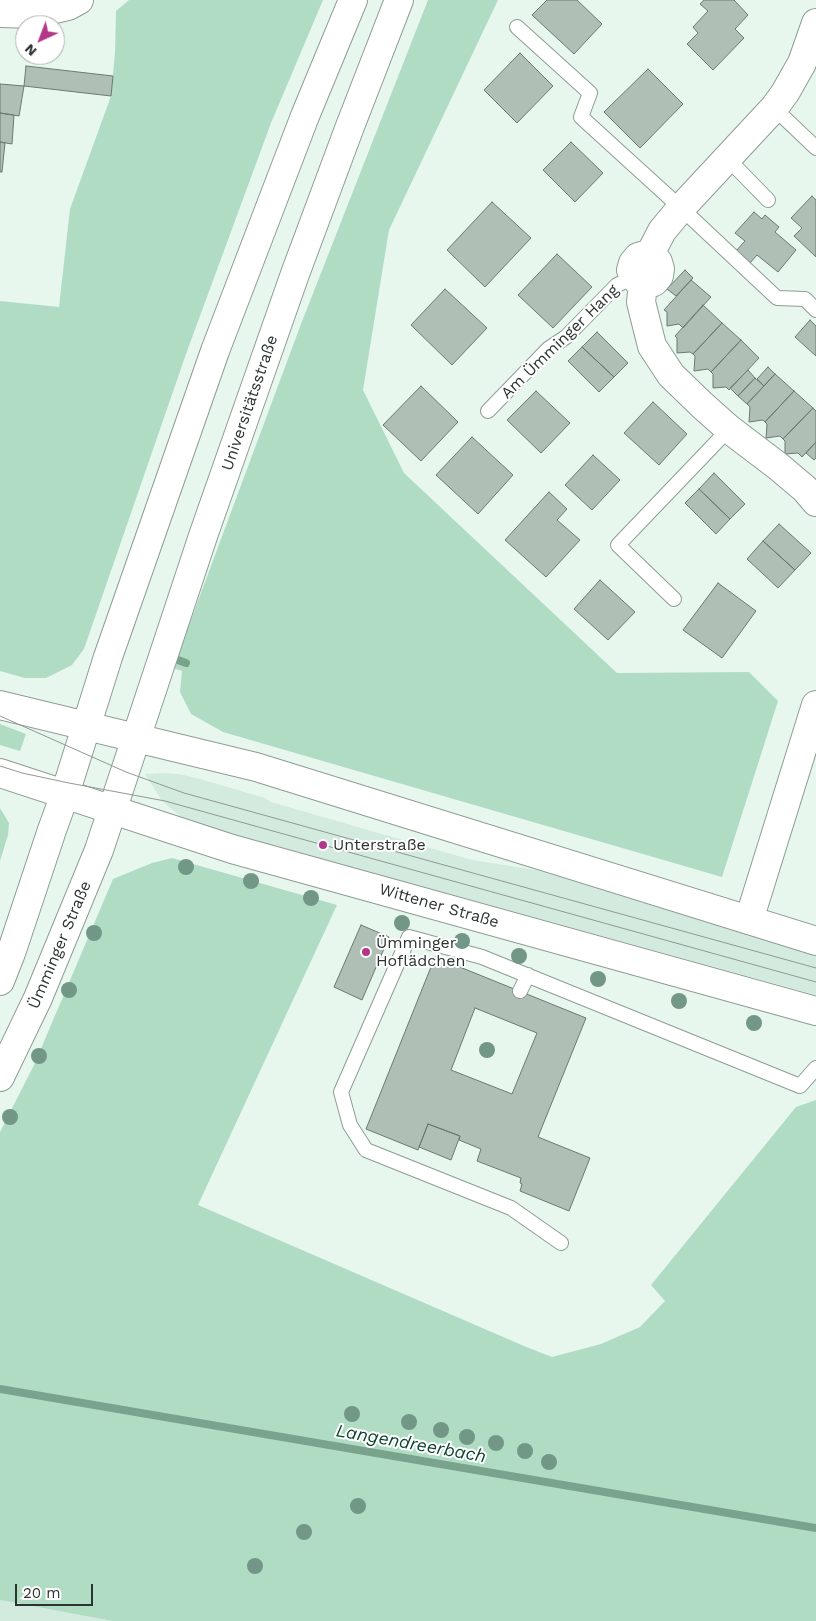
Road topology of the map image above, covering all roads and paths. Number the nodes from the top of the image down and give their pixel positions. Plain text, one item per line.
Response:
1 (79, 0) edge
2 (353, 0) edge
3 (399, 0) edge
4 (0, 13) edge
5 (517, 27) dead end
6 (814, 37) edge
7 (774, 108) junction
8 (816, 148) edge
9 (727, 158) junction
10 (768, 200) dead end
11 (681, 208) junction
12 (642, 272) junction
13 (816, 310) edge
14 (488, 411) dead end
15 (729, 429) junction
16 (816, 502) edge
17 (674, 599) dead end
18 (0, 705) edge
19 (816, 705) edge
20 (86, 726) junction
21 (137, 737) junction
22 (0, 773) edge
23 (65, 794) junction
24 (113, 810) junction
25 (749, 920) junction
26 (816, 941) edge
27 (528, 975) junction
28 (0, 980) edge
29 (520, 992) dead end
30 (816, 1011) edge
31 (816, 1068) edge
32 (0, 1077) edge
33 (562, 1243) dead end

1 - 4 main road
2 - 20 main road
3 - 21 main road, Universitätsstraße
5 - 11 lane
6 - 7 main road, Am Ümminger Hang
7 - 8 lane
7 - 9 main road, Am Ümminger Hang
9 - 10 lane
9 - 11 main road, Am Ümminger Hang
11 - 12 main road, Am Ümminger Hang
11 - 13 lane
12 - 14 lane, Am Ümminger Hang
12 - 15 main road, Am Ümminger Hang
15 - 16 main road, Am Ümminger Hang
15 - 17 lane
18 - 20 main road
19 - 25 main road
20 - 21 main road
20 - 23 main road
21 - 24 main road, Universitätsstraße
21 - 25 main road
22 - 23 main road
23 - 24 main road, Wittener Straße
23 - 28 main road
24 - 30 main road, Wittener Straße
24 - 32 main road, Ümminger Straße
25 - 26 main road
27 - 29 lane
27 - 31 lane
27 - 33 lane

